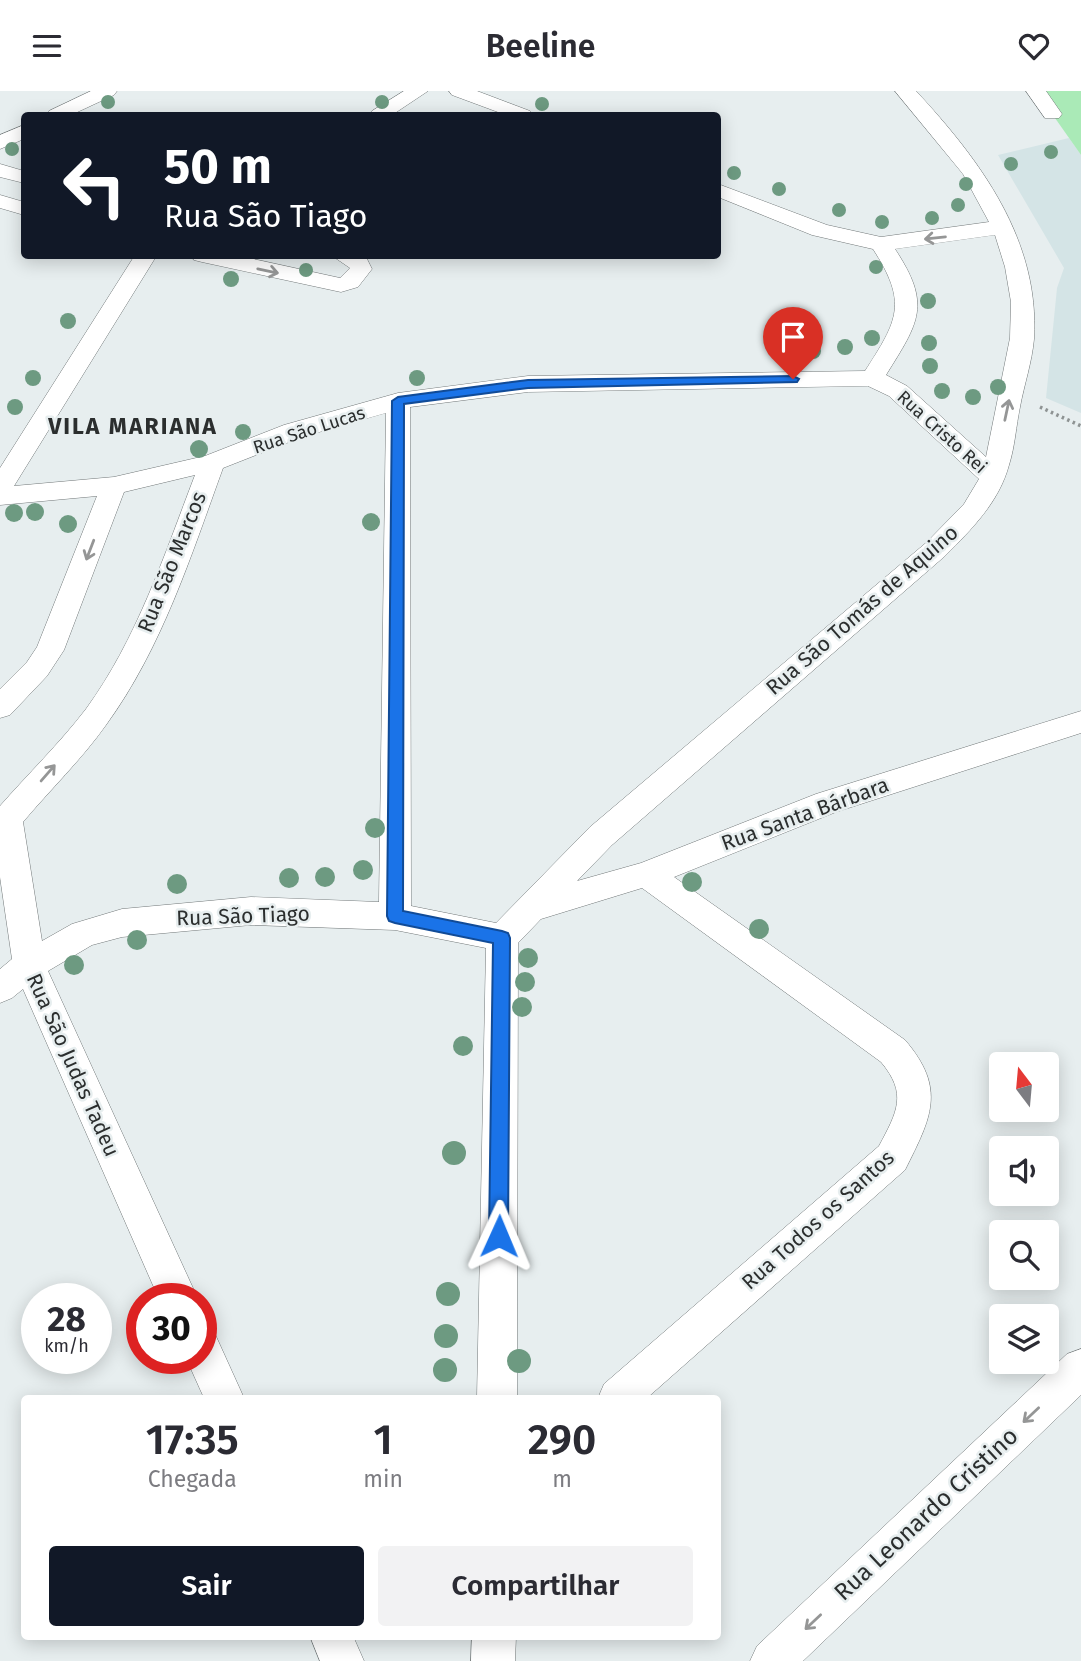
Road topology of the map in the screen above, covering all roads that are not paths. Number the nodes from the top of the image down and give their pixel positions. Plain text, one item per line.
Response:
1 (107, 91) edge
2 (418, 91) edge
3 (459, 91) edge
4 (905, 91) edge
5 (1036, 91) edge
6 (63, 112) edge
7 (384, 112) edge
8 (515, 112) edge
9 (1052, 114) dead end
10 (21, 132) edge
11 (0, 143) edge
12 (0, 170) edge
13 (21, 176) edge
14 (721, 191) edge
15 (0, 201) edge
16 (21, 208) edge
17 (1003, 227) junction
18 (881, 244) junction
19 (143, 259) edge
20 (221, 259) edge
21 (351, 259) edge
22 (872, 378) junction
23 (398, 401) junction
24 (212, 463) junction
25 (993, 477) junction
26 (114, 486) junction
27 (0, 488) edge
28 (0, 496) edge
29 (0, 706) edge
30 (1081, 722) edge
31 (3, 820) edge
32 (646, 874) junction
33 (529, 909) junction
34 (395, 916) junction
35 (502, 938) junction
36 (29, 965) junction
37 (0, 988) edge
38 (172, 1283) edge
39 (1081, 1368) edge
40 (213, 1374) edge
41 (223, 1395) edge
42 (497, 1395) edge
43 (621, 1395) edge
44 (333, 1640) edge
45 (494, 1640) edge
46 (342, 1661) edge
47 (493, 1661) edge
48 (772, 1661) edge

1 - 6 street
2 - 7 street
3 - 8 street
4 - 17 street, Rua São Tomás de Aquino
5 - 9 street
10 - 11 street
12 - 13 street
14 - 18 street
15 - 16 street
17 -> 18 street
25 -> 17 street, Rua São Tomás de Aquino
18 - 22 street, Rua Cristo Rei
19 - 27 street
20 -> 21 street
22 - 23 street, Rua São Lucas
22 - 25 street, Rua Cristo Rei
23 - 24 street, Rua São Lucas
23 - 34 street
24 - 26 street, Rua São Lucas
31 -> 24 street, Rua São Marcos
25 - 33 street, Rua São Tomás de Aquino
26 - 28 street, Rua São Lucas
26 -> 29 street
30 - 32 street, Rua Santa Bárbara
31 - 36 street, Rua São Judas Tadeu
32 - 33 street, Rua Santa Bárbara
32 - 43 street, Rua Todos os Santos
33 - 35 street, Rua São Tomás de Aquino
34 - 35 street, Rua São Tiago
34 - 36 street, Rua São Tiago
35 - 42 street
36 - 37 street, Rua São Tiago
36 - 38 street, Rua São Judas Tadeu
39 -> 48 street, Rua Leonardo Cristino
40 - 41 street
44 - 46 street
45 - 47 street

